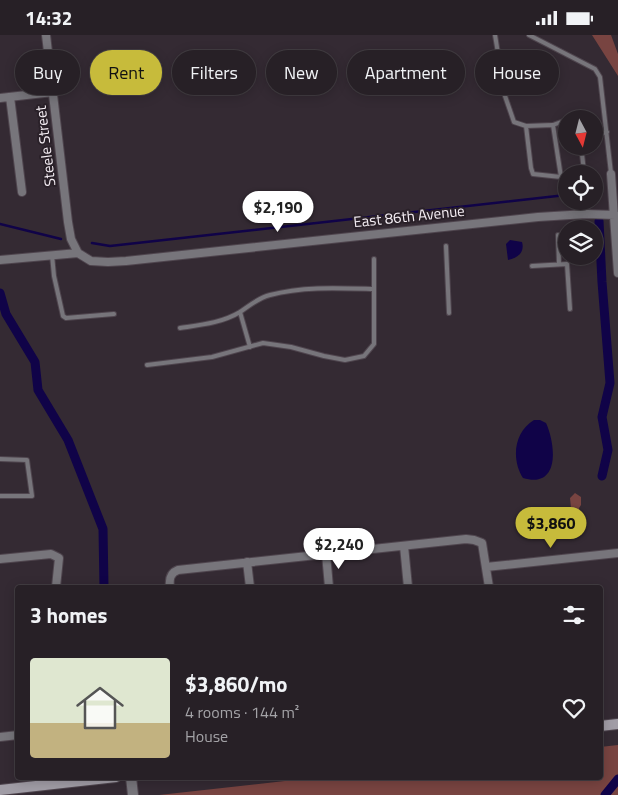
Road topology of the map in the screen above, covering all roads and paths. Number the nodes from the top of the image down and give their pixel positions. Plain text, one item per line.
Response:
1 (46, 35) edge
2 (495, 35) edge
3 (529, 35) edge
4 (48, 50) edge
5 (27, 95) edge
6 (53, 95) edge
7 (10, 97) junction
8 (0, 98) edge
9 (558, 122) edge
10 (553, 125) junction
11 (526, 126) junction
12 (607, 132) junction
13 (603, 133) edge
14 (559, 165) edge
15 (611, 174) joint
16 (558, 177) edge
17 (22, 192) dead end
18 (614, 215) junction
19 (446, 246) dead end
20 (78, 253) junction
21 (52, 255) junction
22 (374, 259) dead end
23 (0, 261) edge
24 (558, 264) edge
25 (567, 265) edge
26 (532, 266) dead end
27 (618, 273) edge
28 (374, 289) junction
29 (570, 309) dead end
30 (240, 312) junction
31 (449, 313) dead end
32 (114, 314) dead end
33 (180, 328) dead end
34 (250, 347) junction
35 (147, 365) dead end
36 (0, 459) edge
37 (0, 496) edge
38 (404, 546) junction
39 (618, 553) edge
40 (326, 554) junction
41 (0, 559) edge
42 (247, 563) junction
43 (486, 567) junction
44 (56, 585) edge
45 (170, 585) edge
46 (250, 585) edge
47 (329, 585) edge
48 (408, 585) edge
49 (488, 585) edge
50 (618, 724) edge
51 (603, 726) edge
52 (15, 735) edge
53 (0, 737) edge
54 (89, 780) edge
55 (131, 780) edge
56 (0, 790) edge
57 (133, 795) edge

1 - 4 street, Steele Street
2 - 11 lane
3 - 12 lane
5 - 7 street
6 - 20 street, Steele Street
7 - 8 street
7 - 17 street
9 - 10 lane
10 - 11 lane
10 - 14 lane
11 - 16 lane
12 - 13 lane
12 - 15 lane
15 - 18 street
18 - 20 street, East 86th Avenue
18 - 27 street
19 - 31 lane
20 - 21 street, East 86th Avenue
21 - 23 street, East 86th Avenue
21 - 32 lane
22 - 28 lane
24 - 26 lane
25 - 29 lane
28 - 30 lane
28 - 34 lane
30 - 33 lane
30 - 34 lane
34 - 35 lane
36 - 37 lane
38 - 40 street
38 - 43 street
38 - 48 street
39 - 43 street
40 - 42 street
40 - 47 street
41 - 44 street
42 - 45 street
42 - 46 street
43 - 49 street
50 - 51 main road
52 - 53 street
54 - 56 main road
55 - 57 street

